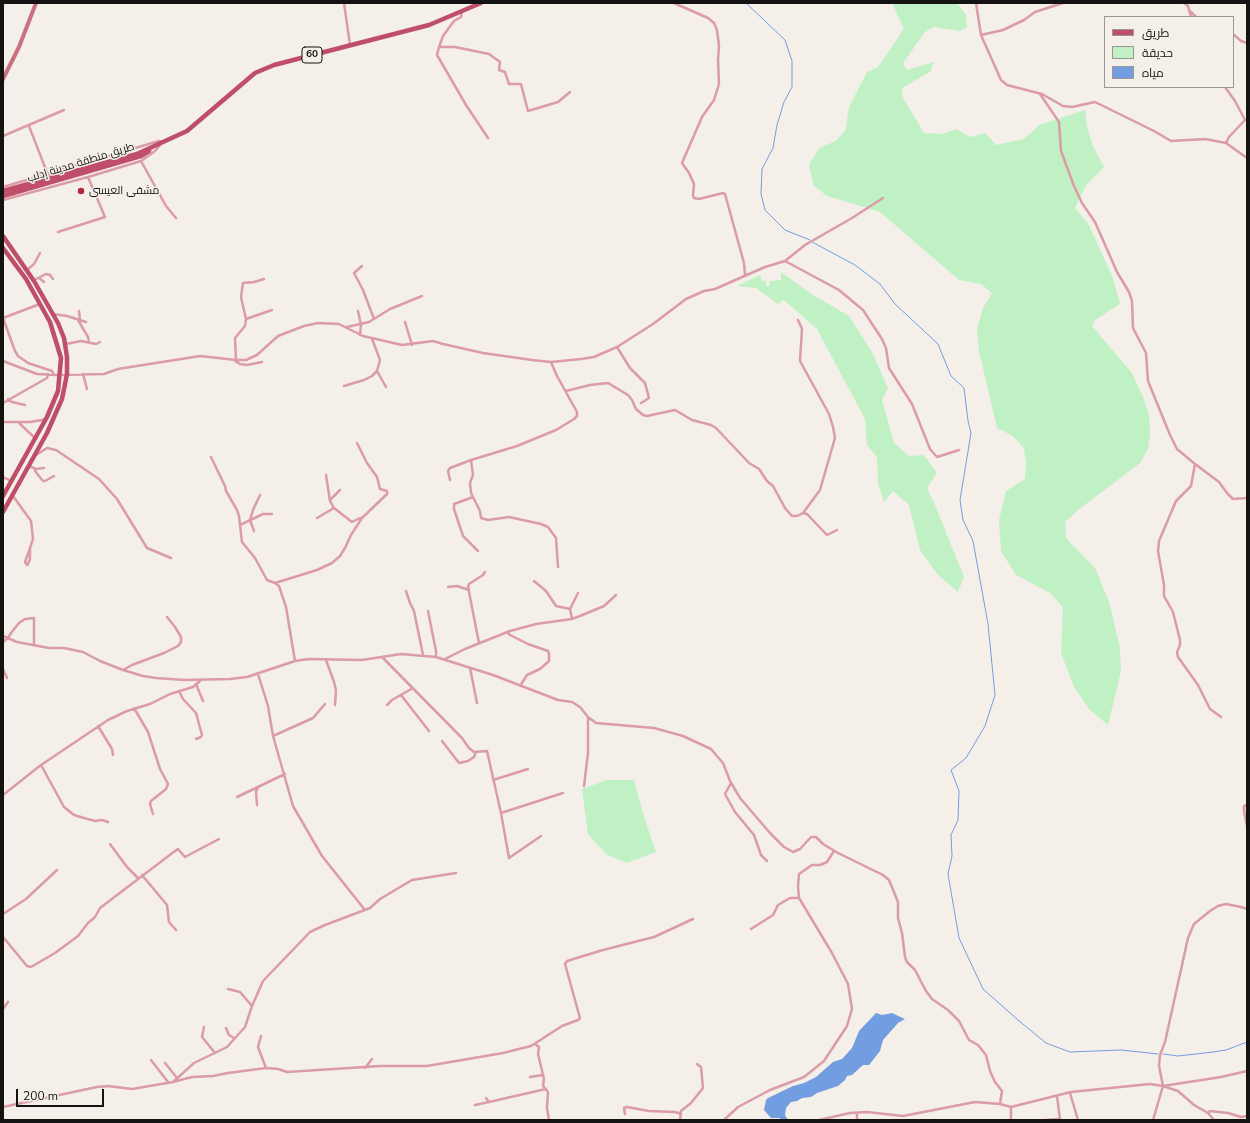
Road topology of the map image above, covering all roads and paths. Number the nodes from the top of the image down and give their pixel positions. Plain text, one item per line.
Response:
1 (36, 3) edge
2 (344, 3) edge
3 (481, 3) edge
4 (674, 3) edge
5 (976, 3) edge
6 (1063, 3) edge
7 (1184, 3) edge
8 (462, 11) junction
9 (1190, 12) junction
10 (1191, 16) edge
11 (1195, 16) edge
12 (981, 35) junction
13 (1234, 35) edge
14 (1247, 43) edge
15 (350, 45) junction
16 (439, 47) junction
17 (3, 78) edge
18 (1225, 88) edge
19 (570, 92) dead end
20 (1040, 94) junction
21 (64, 110) dead end
22 (28, 126) junction
23 (3, 136) edge
24 (488, 138) dead end
25 (163, 142) junction
26 (1226, 143) junction
27 (1247, 158) edge
28 (141, 160) junction
29 (48, 175) junction
30 (88, 177) junction
31 (3, 187) edge
32 (3, 191) edge
33 (3, 196) edge
34 (883, 198) dead end
35 (3, 200) edge
36 (176, 218) dead end
37 (58, 232) dead end
38 (3, 236) edge
39 (3, 248) edge
40 (40, 253) dead end
41 (785, 261) junction
42 (362, 266) dead end
43 (27, 270) junction
44 (745, 275) junction
45 (39, 278) junction
46 (264, 278) dead end
47 (53, 279) dead end
48 (34, 281) junction
49 (44, 282) dead end
50 (422, 296) dead end
51 (41, 304) junction
52 (272, 310) dead end
53 (79, 311) dead end
54 (358, 311) dead end
55 (53, 314) junction
56 (3, 318) edge
57 (374, 319) junction
58 (78, 320) junction
59 (246, 320) junction
60 (798, 320) dead end
61 (86, 322) dead end
62 (405, 322) dead end
63 (361, 325) junction
64 (347, 327) junction
65 (360, 335) junction
66 (372, 338) junction
67 (89, 342) junction
68 (100, 342) dead end
69 (65, 344) junction
70 (412, 345) junction
71 (616, 347) junction
72 (235, 360) junction
73 (3, 361) edge
74 (262, 362) dead end
75 (551, 362) junction
76 (377, 371) junction
77 (48, 374) junction
78 (67, 374) junction
79 (83, 374) junction
80 (54, 375) junction
81 (60, 375) junction
82 (344, 386) dead end
83 (386, 387) dead end
84 (87, 389) dead end
85 (566, 391) junction
86 (8, 400) junction
87 (3, 403) edge
88 (641, 403) dead end
89 (26, 405) dead end
90 (47, 417) junction
91 (3, 422) edge
92 (19, 422) junction
93 (36, 439) junction
94 (357, 443) dead end
95 (959, 450) dead end
96 (211, 457) dead end
97 (33, 458) junction
98 (472, 460) junction
99 (1195, 464) junction
100 (29, 465) junction
101 (44, 468) dead end
102 (36, 469) junction
103 (326, 475) dead end
104 (54, 476) dead end
105 (3, 477) edge
106 (450, 480) dead end
107 (12, 481) junction
108 (340, 490) dead end
109 (260, 495) dead end
110 (3, 496) edge
111 (12, 496) junction
112 (473, 497) junction
113 (1247, 498) edge
114 (330, 501) junction
115 (334, 508) junction
116 (3, 512) edge
117 (803, 513) junction
118 (272, 514) dead end
119 (317, 518) dead end
120 (362, 518) junction
121 (250, 520) junction
122 (240, 525) junction
123 (837, 530) dead end
124 (254, 531) dead end
125 (30, 548) junction
126 (478, 551) dead end
127 (171, 558) dead end
128 (558, 567) dead end
129 (485, 572) dead end
130 (534, 581) dead end
131 (276, 583) junction
132 (448, 587) dead end
133 (469, 590) junction
134 (406, 591) dead end
135 (578, 593) dead end
136 (616, 595) dead end
137 (570, 609) junction
138 (428, 611) dead end
139 (167, 617) dead end
140 (572, 619) junction
141 (507, 632) junction
142 (3, 636) edge
143 (8, 638) junction
144 (3, 642) edge
145 (479, 643) junction
146 (34, 645) junction
147 (423, 656) junction
148 (436, 657) junction
149 (383, 658) junction
150 (444, 659) junction
151 (326, 660) junction
152 (295, 661) junction
153 (470, 667) junction
154 (3, 669) edge
155 (123, 670) junction
156 (258, 674) junction
157 (7, 678) dead end
158 (201, 680) junction
159 (196, 684) junction
160 (520, 686) junction
161 (413, 688) junction
162 (179, 691) junction
163 (401, 695) junction
164 (203, 701) dead end
165 (477, 702) dead end
166 (325, 704) dead end
167 (335, 705) dead end
168 (387, 705) dead end
169 (134, 708) junction
170 (588, 717) junction
171 (1221, 717) dead end
172 (98, 726) junction
173 (429, 731) dead end
174 (273, 736) junction
175 (196, 739) dead end
176 (442, 741) dead end
177 (476, 752) junction
178 (113, 755) dead end
179 (41, 765) junction
180 (528, 769) dead end
181 (285, 774) junction
182 (493, 780) junction
183 (732, 783) junction
184 (584, 786) dead end
185 (258, 787) junction
186 (563, 793) dead end
187 (3, 795) edge
188 (237, 797) dead end
189 (1247, 805) edge
190 (257, 806) dead end
191 (501, 813) junction
192 (153, 814) dead end
193 (108, 822) dead end
194 (1247, 826) edge
195 (541, 836) dead end
196 (220, 839) dead end
197 (110, 844) dead end
198 (834, 851) junction
199 (767, 861) dead end
200 (57, 870) dead end
201 (456, 873) dead end
202 (142, 875) junction
203 (138, 878) junction
204 (799, 898) junction
205 (1247, 909) edge
206 (365, 910) junction
207 (3, 914) edge
208 (693, 919) dead end
209 (751, 929) dead end
210 (176, 930) dead end
211 (3, 937) edge
212 (228, 989) dead end
213 (8, 1002) dead end
214 (252, 1006) junction
215 (3, 1009) edge
216 (204, 1027) dead end
217 (226, 1028) dead end
218 (261, 1036) dead end
219 (234, 1038) junction
220 (535, 1044) junction
221 (215, 1053) junction
222 (372, 1059) dead end
223 (151, 1060) dead end
224 (165, 1063) dead end
225 (697, 1064) dead end
226 (266, 1068) junction
227 (365, 1068) junction
228 (1247, 1071) edge
229 (542, 1074) junction
230 (530, 1077) dead end
231 (177, 1078) junction
232 (169, 1082) junction
233 (173, 1082) junction
234 (1163, 1086) junction
235 (546, 1089) junction
236 (1070, 1093) junction
237 (1058, 1096) junction
238 (486, 1098) dead end
239 (489, 1102) junction
240 (1000, 1104) junction
241 (475, 1105) dead end
242 (3, 1107) edge
243 (1011, 1107) junction
244 (857, 1113) junction
245 (1208, 1113) junction
246 (625, 1114) dead end
247 (681, 1114) junction
248 (1247, 1116) edge
249 (549, 1120) edge
250 (680, 1120) edge
251 (724, 1120) edge
252 (819, 1120) edge
253 (857, 1120) edge
254 (1011, 1120) edge
255 (1046, 1120) edge
256 (1060, 1120) edge
257 (1078, 1120) edge
258 (1153, 1120) edge
259 (1214, 1120) edge

1 - 17 street
2 - 15 street
3 - 8 main road, طريق منطقة مدينة إدلب / 60
4 - 44 street
5 - 12 street
6 - 12 street
7 - 9 street
8 - 15 main road, طريق منطقة مدينة إدلب / 60
8 - 16 street
9 - 10 street
9 - 11 street
12 - 20 street
13 - 14 street
15 - 25 main road, طريق منطقة مدينة إدلب / 60
16 - 19 street
16 - 24 street
18 - 26 street
20 - 26 street
20 - 99 street
21 - 22 street
22 - 23 street
22 - 29 street
25 - 28 street
25 - 29 street
25 - 32 main road, طريق منطقة مدينة إدلب
25 - 33 main road, طريق منطقة مدينة إدلب
26 - 27 street
28 - 30 street
28 - 36 street
29 - 31 street
30 - 35 street
30 - 37 street
34 - 41 street
38 - 43 main road
39 - 51 main road
40 - 43 street
41 - 44 street
41 - 95 street
42 - 57 street
43 - 48 main road
44 - 71 street
45 - 47 street
45 - 48 street
45 - 49 street
46 - 59 street
48 - 55 main road
50 - 57 street
51 - 56 street
51 - 81 main road
52 - 59 street
53 - 58 street
54 - 63 street
55 - 58 street
55 - 69 main road
56 - 80 street
57 - 63 street
58 - 61 street
58 - 67 street
59 - 72 street
60 - 117 street
62 - 70 street
63 - 64 street
63 - 65 street
64 - 65 street
64 - 72 street
65 - 66 street
66 - 70 street
66 - 76 street
67 - 68 street
67 - 69 street
69 - 78 main road
70 - 75 street
71 - 75 street
71 - 88 street
72 - 74 street
72 - 79 street
73 - 77 street
75 - 85 street
76 - 82 street
76 - 83 street
77 - 80 street
77 - 86 street
78 - 79 street
78 - 81 street
78 - 97 main road
79 - 84 street
80 - 81 street
81 - 90 main road
85 - 98 street
85 - 117 street
86 - 87 street
86 - 89 street
90 - 92 street
90 - 93 main road
91 - 92 street
92 - 93 street
93 - 107 main road
94 - 120 street
96 - 122 street
97 - 100 main road
97 - 127 street
98 - 106 street
98 - 112 street
99 - 113 street
99 - 171 street
100 - 102 street
100 - 111 main road
101 - 102 street
102 - 104 street
103 - 114 street
105 - 107 street
107 - 110 main road
108 - 114 street
109 - 121 street
111 - 116 main road
111 - 125 street
112 - 126 street
112 - 128 street
114 - 115 street
115 - 119 street
115 - 120 street
117 - 123 street
118 - 121 street
120 - 131 street
121 - 122 street
121 - 124 street
122 - 131 street
125 - 125 street
129 - 133 street
130 - 137 street
131 - 152 street
132 - 133 street
133 - 145 street
134 - 147 street
135 - 137 street
136 - 140 street
137 - 140 street
138 - 148 street
139 - 155 street
140 - 141 street
141 - 145 street
141 - 160 street
142 - 143 street
143 - 144 street
143 - 146 street
143 - 146 street
145 - 150 street
146 - 155 street
147 - 148 street
147 - 149 street
148 - 150 street
149 - 151 street
149 - 161 street
150 - 153 street
151 - 152 street
151 - 167 street
152 - 156 street
153 - 160 street
153 - 165 street
154 - 157 street
155 - 158 street
156 - 158 street
156 - 174 street
158 - 159 street
159 - 162 street
159 - 164 street
160 - 170 street
161 - 163 street
161 - 177 street
162 - 169 street
162 - 175 street
163 - 168 street
163 - 173 street
166 - 174 street
169 - 172 street
169 - 192 street
170 - 183 street
170 - 184 street
172 - 178 street
172 - 179 street
174 - 181 street
176 - 177 street
177 - 182 street
179 - 187 street
179 - 193 street
180 - 182 street
181 - 185 street
181 - 206 street
182 - 191 street
183 - 198 street
183 - 199 street
185 - 188 street
185 - 190 street
186 - 191 street
189 - 194 street
191 - 195 street
196 - 202 street
197 - 203 street
198 - 204 street
198 - 240 street
200 - 207 street
201 - 206 street
202 - 203 street
202 - 210 street
203 - 211 street
204 - 209 street
204 - 251 street
205 - 234 street
206 - 214 street
208 - 220 street
212 - 214 street
213 - 215 street
214 - 219 street
216 - 221 street
217 - 219 street
218 - 226 street
219 - 221 street
220 - 227 street
220 - 229 street
221 - 231 street
222 - 227 street
223 - 232 street
224 - 231 street
225 - 247 street
226 - 227 street
226 - 233 street
228 - 234 street
229 - 230 street
229 - 235 street
231 - 233 street
232 - 233 street
232 - 242 street
234 - 236 street
234 - 245 street
234 - 258 street
235 - 239 street
235 - 249 street
236 - 237 street
236 - 257 street
237 - 243 street
237 - 256 street
238 - 239 street
239 - 241 street
240 - 243 street
240 - 244 street
243 - 254 street
244 - 252 street
244 - 253 street
245 - 248 street
245 - 259 street
246 - 247 street
247 - 250 street
255 - 256 street

